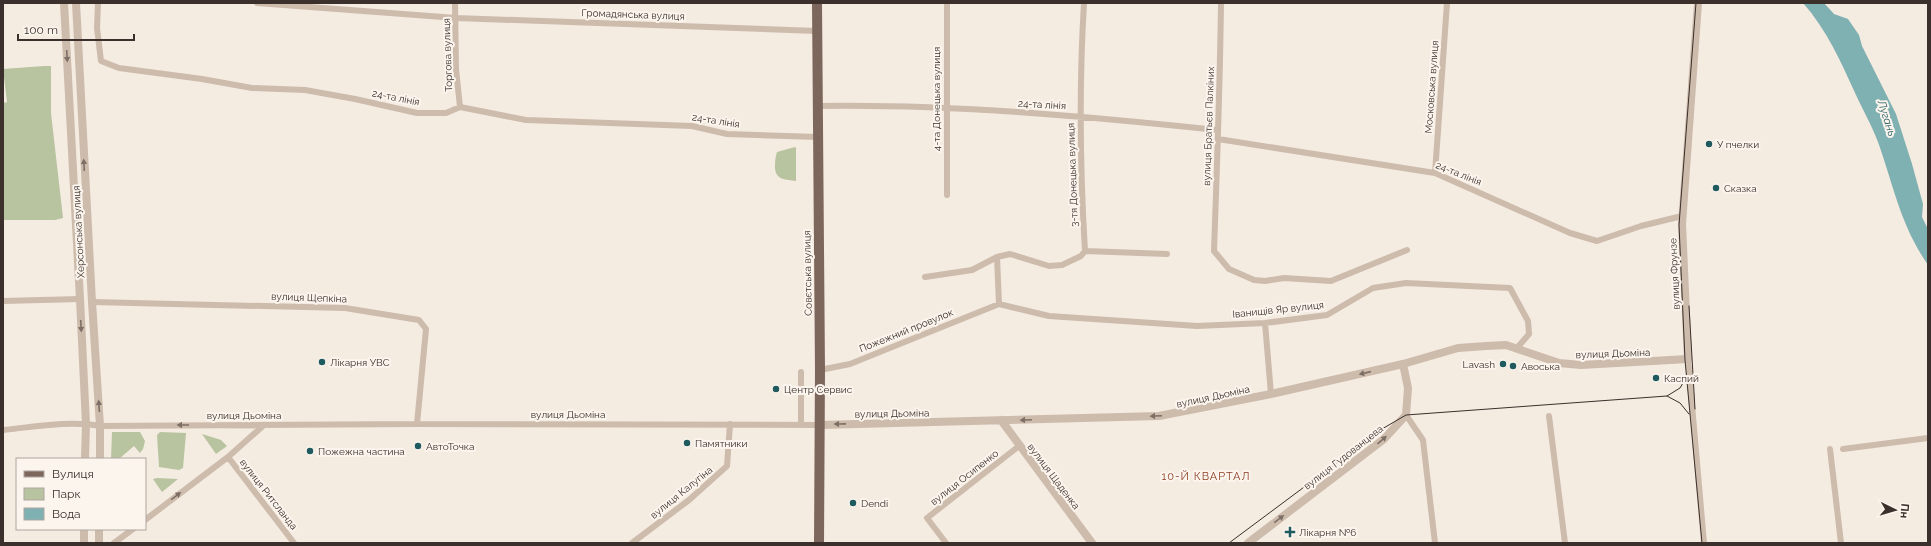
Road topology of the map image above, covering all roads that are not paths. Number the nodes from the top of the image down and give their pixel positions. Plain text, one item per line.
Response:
1 (64, 3) edge
2 (76, 3) edge
3 (98, 3) edge
4 (257, 3) edge
5 (455, 3) edge
6 (817, 3) edge
7 (947, 3) edge
8 (1084, 3) edge
9 (1221, 3) edge
10 (1447, 3) edge
11 (1698, 3) edge
12 (456, 18) junction
13 (817, 31) junction
14 (818, 106) junction
15 (460, 107) junction
16 (946, 108) junction
17 (1080, 116) junction
18 (1217, 130) junction
19 (818, 137) junction
20 (1218, 138) junction
21 (1435, 173) junction
22 (947, 195) dead end
23 (1682, 216) junction
24 (1407, 250) dead end
25 (1085, 251) junction
26 (1167, 254) dead end
27 (997, 257) junction
28 (925, 277) dead end
29 (80, 298) junction
30 (3, 301) edge
31 (92, 302) junction
32 (999, 304) junction
33 (1265, 323) junction
34 (1517, 348) junction
35 (1688, 360) junction
36 (1403, 364) junction
37 (820, 370) junction
38 (801, 372) dead end
39 (1271, 394) junction
40 (1406, 415) junction
41 (1549, 416) dead end
42 (1001, 420) junction
43 (86, 424) junction
44 (418, 424) junction
45 (730, 424) junction
46 (820, 424) junction
47 (264, 425) junction
48 (801, 425) junction
49 (100, 426) junction
50 (3, 430) edge
51 (1928, 438) edge
52 (1019, 446) junction
53 (1830, 449) dead end
54 (1844, 449) dead end
55 (228, 457) junction
56 (85, 458) edge
57 (100, 458) edge
58 (146, 519) edge
59 (84, 530) edge
60 (99, 530) edge
61 (132, 530) edge
62 (84, 543) edge
63 (99, 543) edge
64 (114, 543) edge
65 (294, 543) edge
66 (632, 543) edge
67 (819, 543) edge
68 (946, 543) edge
69 (1092, 543) edge
70 (1248, 543) edge
71 (1435, 543) edge
72 (1565, 543) edge
73 (1704, 543) edge
74 (1841, 543) edge

1 -> 29 street, Херсонська вулиця
31 -> 2 street, Херсонська вулиця
3 - 15 street, 24-та лінія
4 - 12 street, Громадянська вулиця
5 - 12 street, Торгова вулиця
6 - 13 main road, Совєтська вулиця
7 - 16 street, 4-та Донецька вулиця
8 - 17 street, 3-тя Донецька вулиця
9 - 18 street, вулиця Братьєв Палкіних
10 - 21 street, Московська вулиця
11 - 23 street, вулиця Фрунзе
12 - 13 street, Громадянська вулиця
12 - 15 street, Торгова вулиця
13 - 14 main road, Совєтська вулиця
14 - 16 street, 24-та лінія
14 - 19 main road, Совєтська вулиця
15 - 19 street, 24-та лінія
16 - 17 street, 24-та лінія
16 - 22 street, 4-та Донецька вулиця
17 - 18 street, 24-та лінія
17 - 25 street, 3-тя Донецька вулиця
18 - 20 street, вулиця Братьєв Палкіних
19 - 37 main road, Совєтська вулиця
20 - 21 street, 24-та лінія
20 - 24 street, вулиця Братьєв Палкіних
21 - 23 street, 24-та лінія
23 - 35 street, вулиця Фрунзе
25 - 26 street
25 - 27 street
27 - 28 street
27 - 32 street
29 - 30 street
29 -> 43 street, Херсонська вулиця
31 - 44 street, вулиця Щепкіна
49 -> 31 street, Херсонська вулиця
32 - 33 street, Іванищів Яр вулиця
32 - 37 street, Пожежний провулок
33 - 34 street, Іванищів Яр вулиця
33 - 39 street
34 - 35 street, вулиця Дьоміна
34 - 36 street, вулиця Дьоміна
35 - 73 street, вулиця Фрунзе
36 -> 39 street, вулиця Дьоміна
36 - 40 street
37 - 46 main road, Совєтська вулиця
38 - 48 street
39 -> 42 street, вулиця Дьоміна
70 -> 40 street, вулиця Гудованцева
40 - 71 street
41 - 72 street
42 -> 46 street, вулиця Дьоміна
42 - 52 street, вулиця Щаденка
43 - 49 street, вулиця Дьоміна
43 - 50 street, вулиця Дьоміна
43 - 56 street, Херсонська вулиця
44 - 45 street, вулиця Дьоміна
44 - 47 street, вулиця Дьоміна
45 - 48 street, вулиця Дьоміна
45 - 66 street, вулиця Калугіна
46 - 48 street, вулиця Дьоміна
46 - 67 main road, Совєтська вулиця
47 -> 49 street, вулиця Дьоміна
47 - 55 street
49 - 57 street, Херсонська вулиця
51 - 54 street
52 - 68 street, вулиця Осипенко
52 - 69 street, вулиця Щаденка
53 - 74 street
58 -> 55 street
55 - 65 street, вулиця Ритсланда
59 - 62 street
60 - 63 street
61 - 64 street

